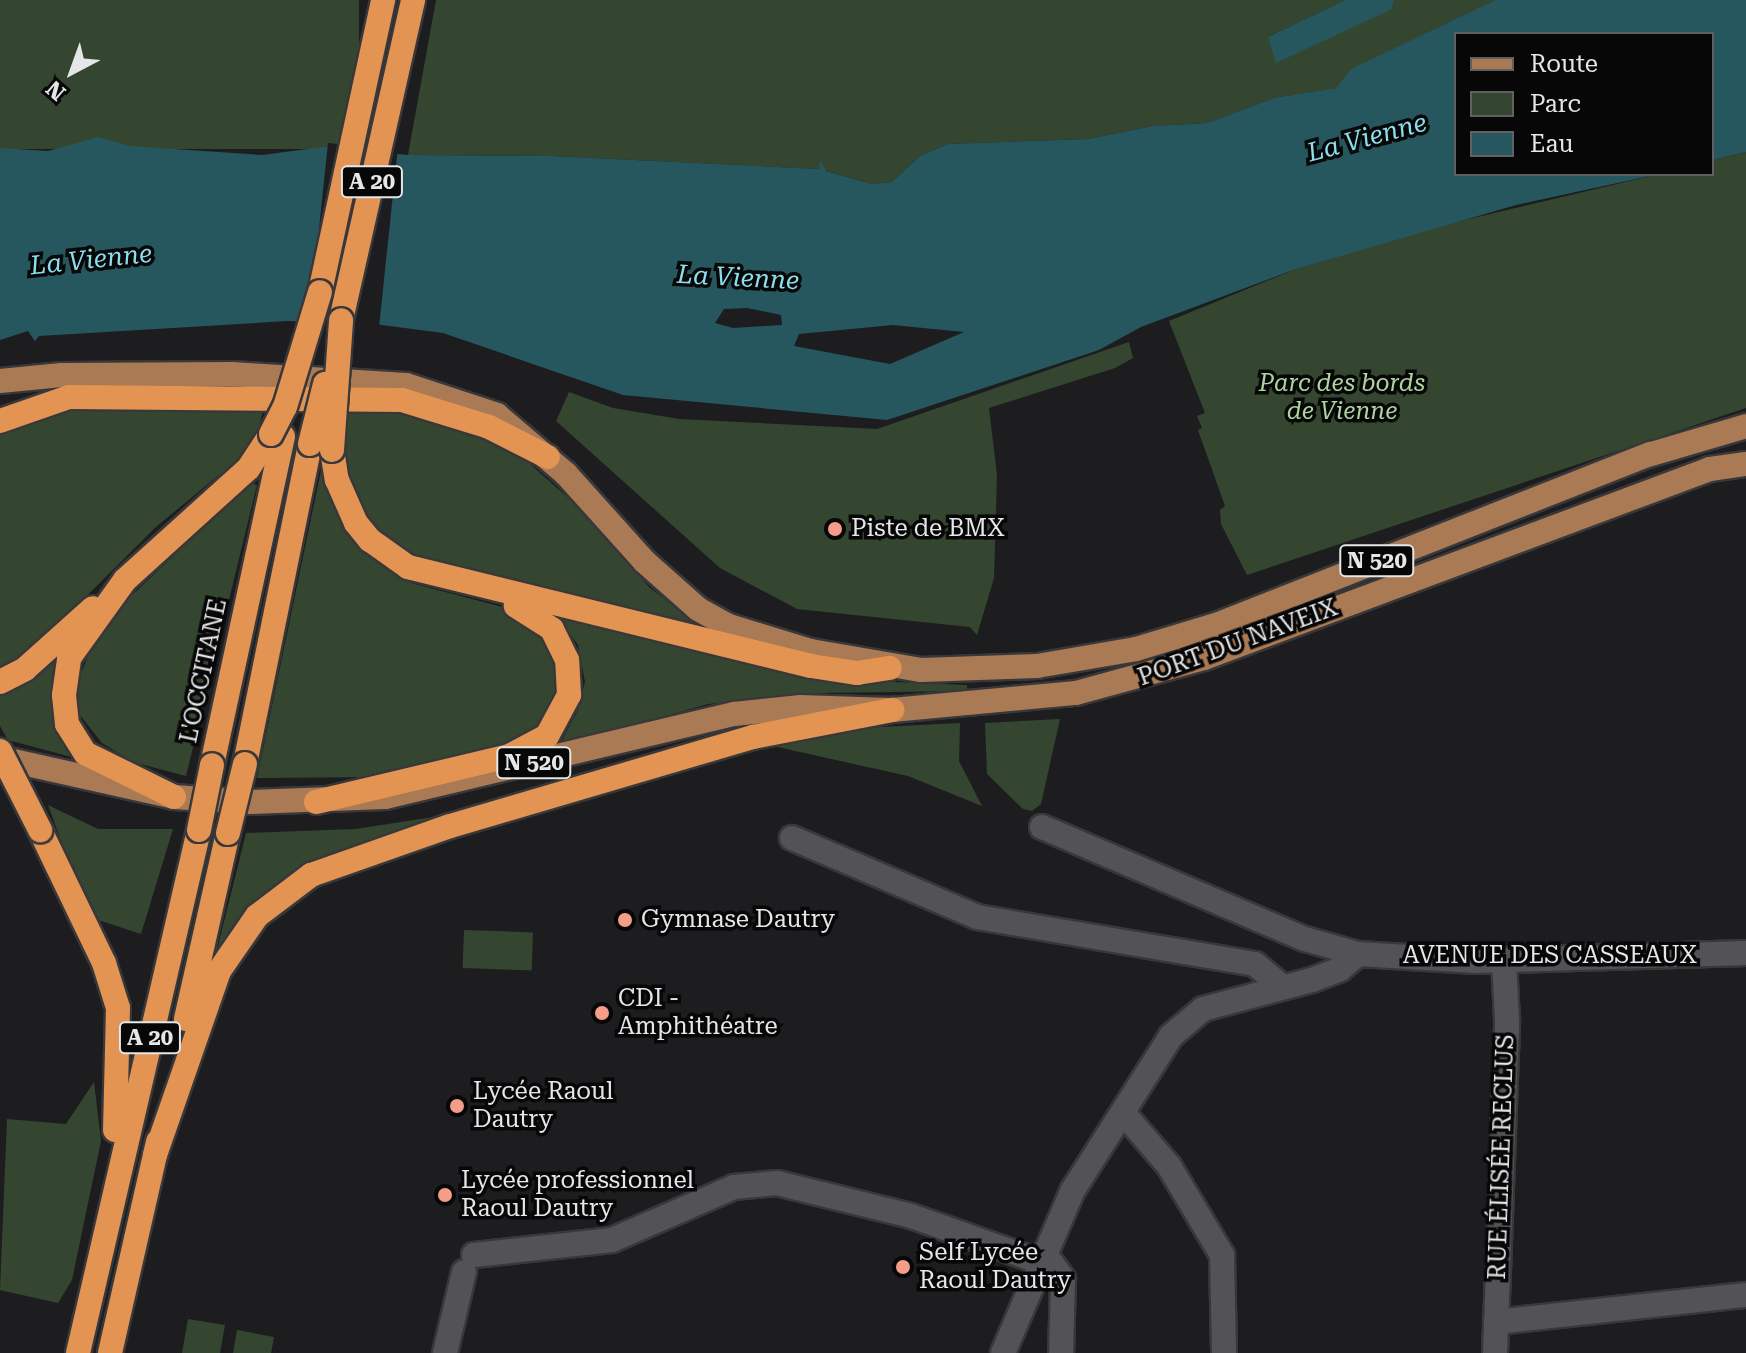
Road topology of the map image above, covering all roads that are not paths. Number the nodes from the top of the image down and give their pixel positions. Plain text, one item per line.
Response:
1 (383, 0) edge
2 (413, 0) edge
3 (0, 381) edge
4 (0, 421) edge
5 (1746, 426) edge
6 (277, 436) junction
7 (321, 447) junction
8 (548, 457) junction
9 (1746, 464) edge
10 (125, 580) junction
11 (475, 587) junction
12 (890, 668) junction
13 (0, 682) edge
14 (892, 710) junction
15 (0, 751) edge
16 (0, 758) edge
17 (174, 797) junction
18 (316, 802) junction
19 (1042, 827) dead end
20 (792, 838) dead end
21 (1746, 953) edge
22 (1358, 954) junction
23 (1504, 961) junction
24 (1281, 986) junction
25 (1125, 1115) junction
26 (155, 1155) junction
27 (102, 1246) junction
28 (1043, 1258) junction
29 (1746, 1295) edge
30 (1022, 1304) junction
31 (1062, 1316) junction
32 (1496, 1322) junction
33 (78, 1353) edge
34 (110, 1353) edge
35 (445, 1353) edge
36 (1003, 1353) edge
37 (1061, 1353) edge
38 (1224, 1353) edge
39 (1495, 1353) edge

1 - 6 highway, A 20, bridge
2 - 7 highway, A 20, bridge
3 - 8 main road
4 - 8 highway
5 - 12 main road, PORT DU NAVEIX / N 520
6 - 10 highway
6 - 27 highway, L'OCCITANE / A 20, bridge
7 - 11 highway
7 - 26 highway, A 20, bridge
8 - 12 main road, N 520
9 - 14 main road, PORT DU NAVEIX / N 520
10 - 13 highway
10 - 17 highway
11 - 12 highway
11 - 18 highway
14 - 18 main road, N 520
14 - 26 highway
15 - 27 highway, bridge
16 - 17 main road
17 - 18 main road, N 520
19 - 22 street, AVENUE DES CASSEAUX
20 - 24 street
21 - 23 street, AVENUE DES CASSEAUX
22 - 23 street, AVENUE DES CASSEAUX
22 - 24 street
23 - 32 street, RUE ÉLISÉE RECLUS
24 - 25 street
25 - 28 street
25 - 38 street
26 - 34 highway, A 20
27 - 33 highway, L'OCCITANE / A 20
28 - 30 street
28 - 31 street
28 - 35 street
29 - 32 street
30 - 31 street
30 - 36 street
31 - 37 street
32 - 39 street, RUE ÉLISÉE RECLUS

